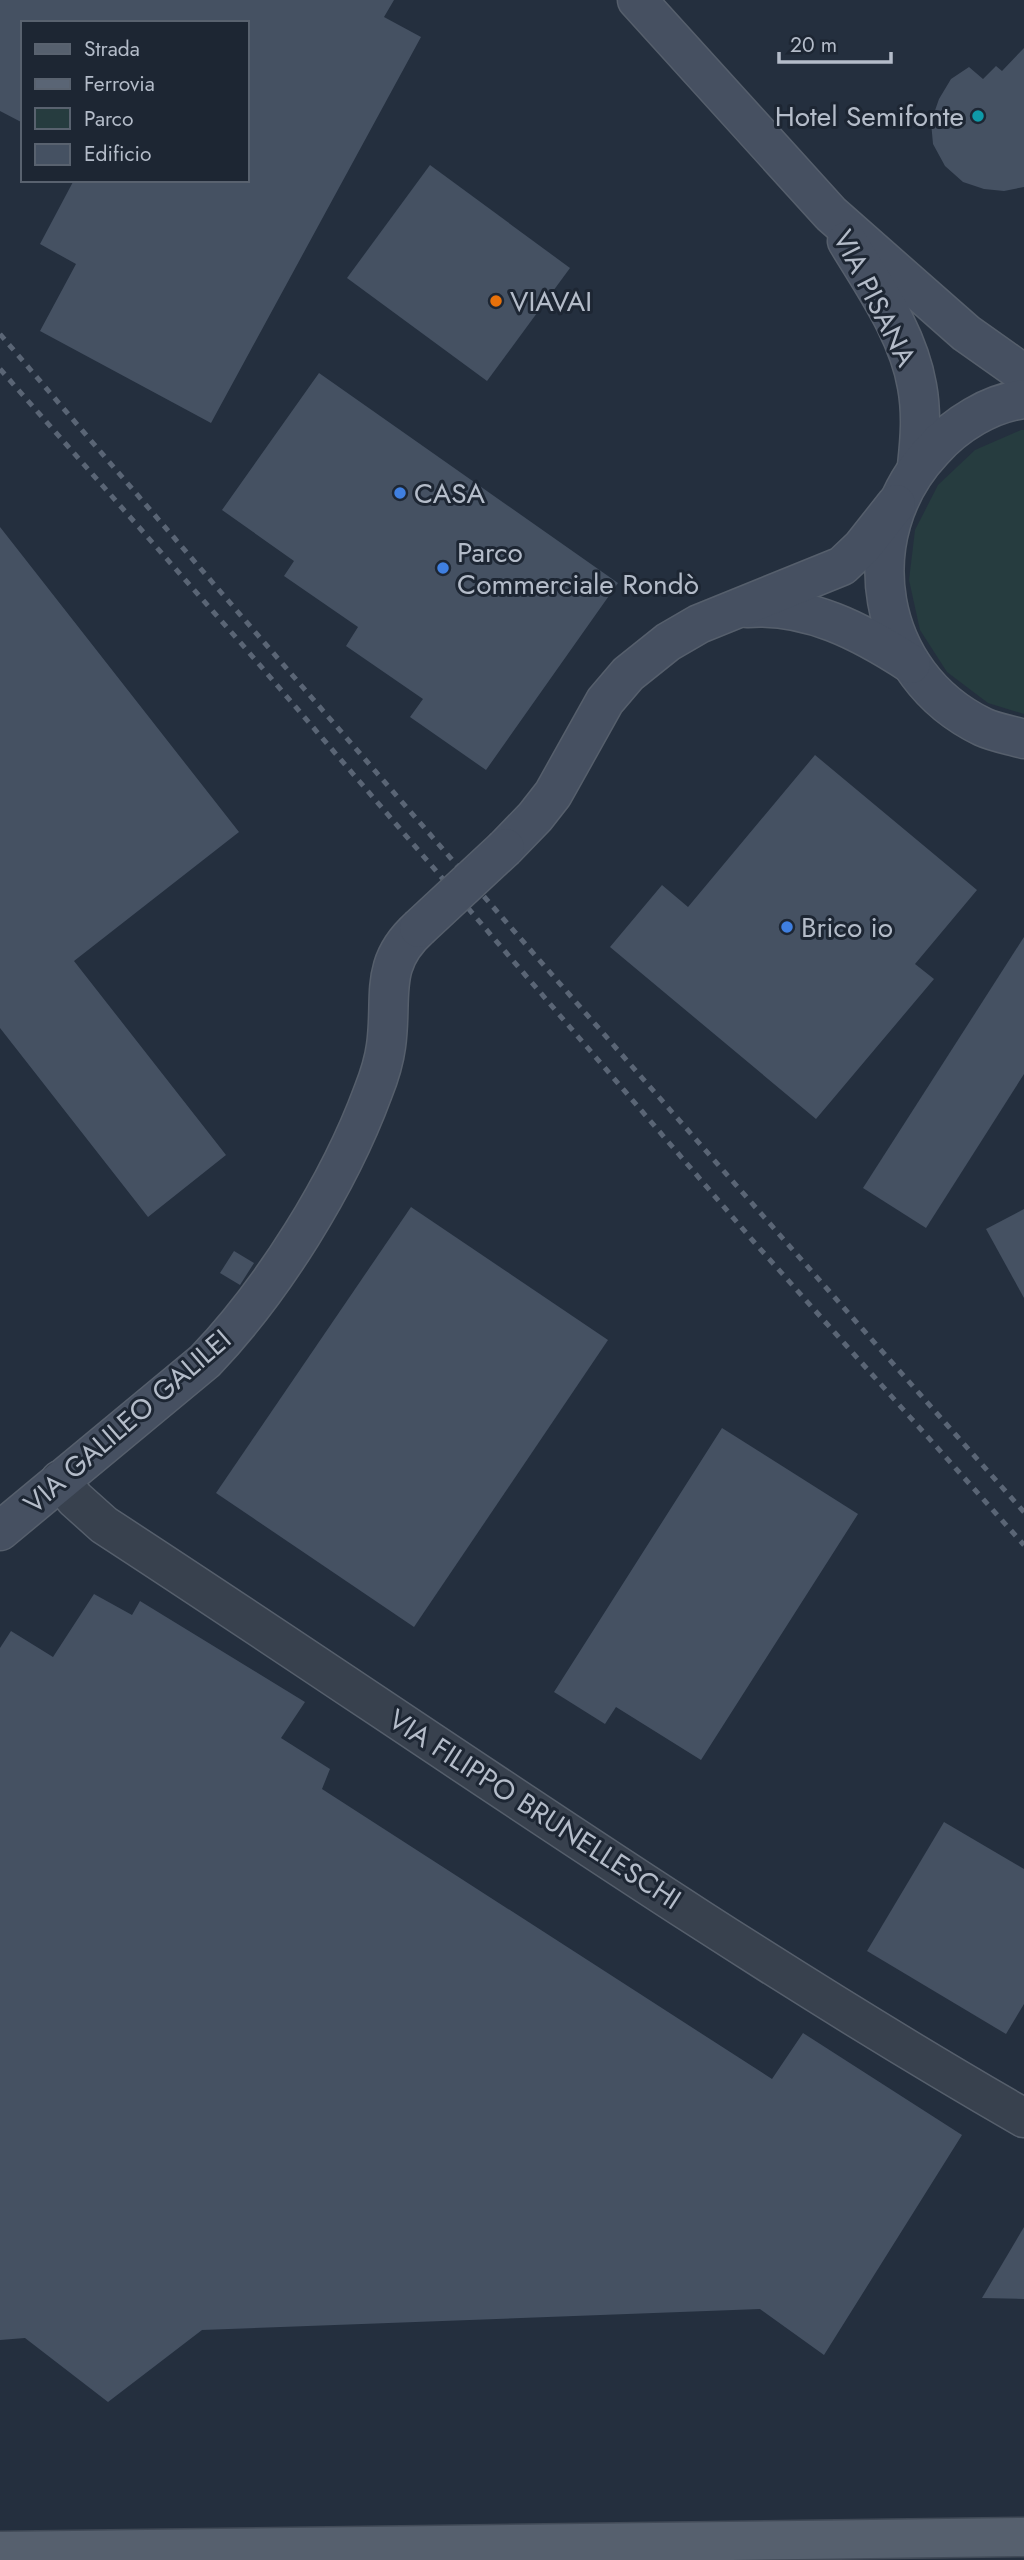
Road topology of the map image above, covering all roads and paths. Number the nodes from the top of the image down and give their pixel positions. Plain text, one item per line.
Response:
1 (637, 0) edge
2 (831, 214) junction
3 (1024, 374) edge
4 (1024, 400) edge
5 (917, 466) junction
6 (896, 504) junction
7 (734, 610) junction
8 (911, 664) junction
9 (1024, 739) edge
10 (60, 1480) junction
11 (0, 1531) edge
12 (1024, 2118) edge
13 (1024, 2537) edge
14 (0, 2551) edge

1 - 2 street, VIA PISANA
2 - 3 street, VIA PISANA
2 - 5 street, VIA PISANA
4 - 5 street, VIA PISANA
5 - 6 street, VIA PISANA
6 - 7 street, VIA GALILEO GALILEI
6 - 8 street, VIA PISANA
7 - 8 street, VIA GALILEO GALILEI
7 - 10 street, VIA GALILEO GALILEI, bridge
8 - 9 street, VIA PISANA
10 - 11 street, VIA GALILEO GALILEI
10 - 12 street, VIA FILIPPO BRUNELLESCHI
13 - 14 main road

